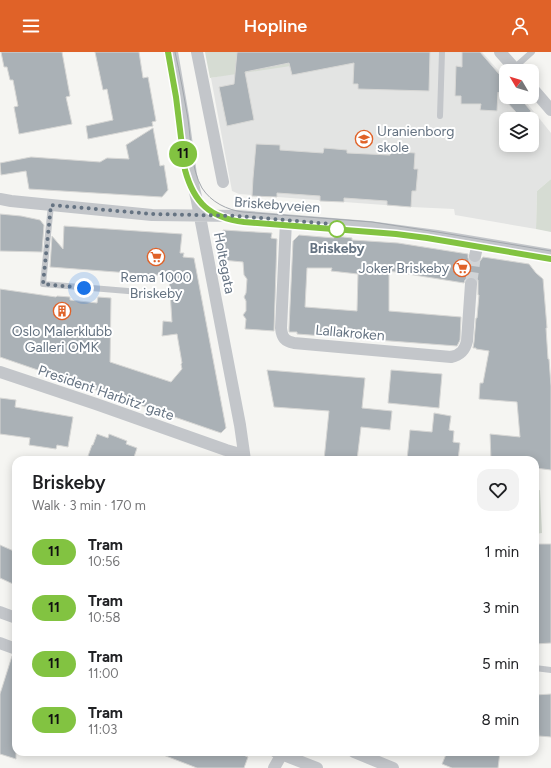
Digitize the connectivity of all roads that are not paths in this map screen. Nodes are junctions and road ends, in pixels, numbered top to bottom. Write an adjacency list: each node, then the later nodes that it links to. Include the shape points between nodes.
1 (172, 52): 14 (street, Holtegata)
2 (197, 52): 11 (street)
3 (442, 52): 10 (lane)
4 (500, 52): 6 (street)
5 (532, 52): 7 (lane)
6 (511, 64)
7 (520, 64)
8 (539, 96): 9 (street)
9 (551, 110)
10 (440, 116)
11 (223, 182)
12 (0, 199): 13 (street, Briskebyveien)
13 (51, 205): 14 (street, Briskebyveien); 20 (lane, via 43,284)
14 (200, 216): 15 (street, Briskebyveien, via 238,216); 23 (street, Holtegata)
15 (286, 221): 16 (street, Briskebyveien, via 384,229); 19 (street, Lallakroken, via 281,328 288,342 457,356 466,347)
16 (478, 243): 17 (street, Briskebyveien); 18 (street)
17 (551, 255)
18 (475, 256)
19 (471, 284)
20 (140, 292)
21 (0, 372): 22 (street, President Harbitz’ gate)
22 (242, 456)
23 (245, 456)
24 (0, 612): 25 (street)
25 (12, 616)
26 (0, 644): 27 (street)
27 (12, 648)
28 (539, 668): 29 (lane)
29 (551, 670)
30 (279, 756): 33 (street)
31 (287, 756): 34 (street)
32 (364, 756): 35 (street)
33 (274, 768)
34 (317, 768)
35 (394, 768)

